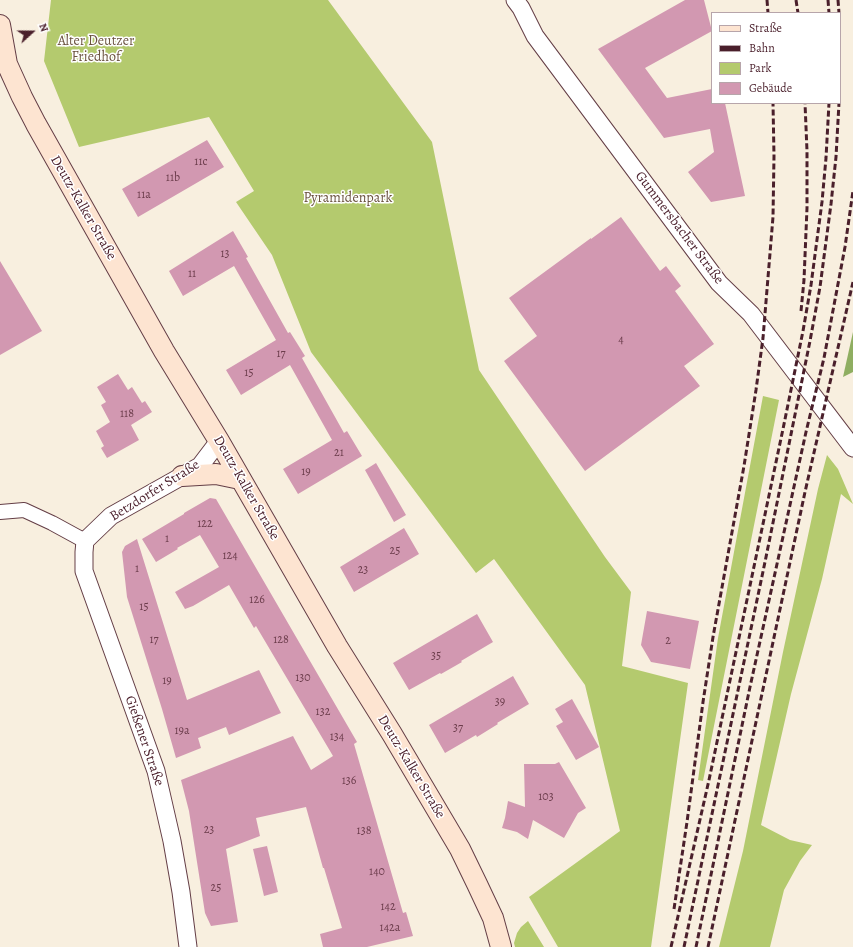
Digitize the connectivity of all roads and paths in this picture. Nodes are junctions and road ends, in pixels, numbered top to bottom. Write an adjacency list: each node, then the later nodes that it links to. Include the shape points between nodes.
1 (515, 0): 5 (street, Gummersbacher Straße, via 535,36 719,283 751,314)
2 (0, 25): 3 (main road, Deutz-Kalker Straße)
3 (3, 66): 4 (main road, Deutz-Kalker Straße, via 164,351)
4 (219, 441): 6 (street, Betzdorfer Straße, via 200,466); 7 (main road, Deutz-Kalker Straße)
5 (853, 448)
6 (182, 476): 7 (main road, via 216,474); 9 (street, Betzdorfer Straße, via 111,516)
7 (240, 479): 11 (main road, Deutz-Kalker Straße, via 460,849 492,918)
8 (0, 512): 9 (street, via 24,510)
9 (85, 541): 10 (street, Gießener Straße, via 84,571 156,771 172,841)
10 (188, 947)
11 (501, 947)

